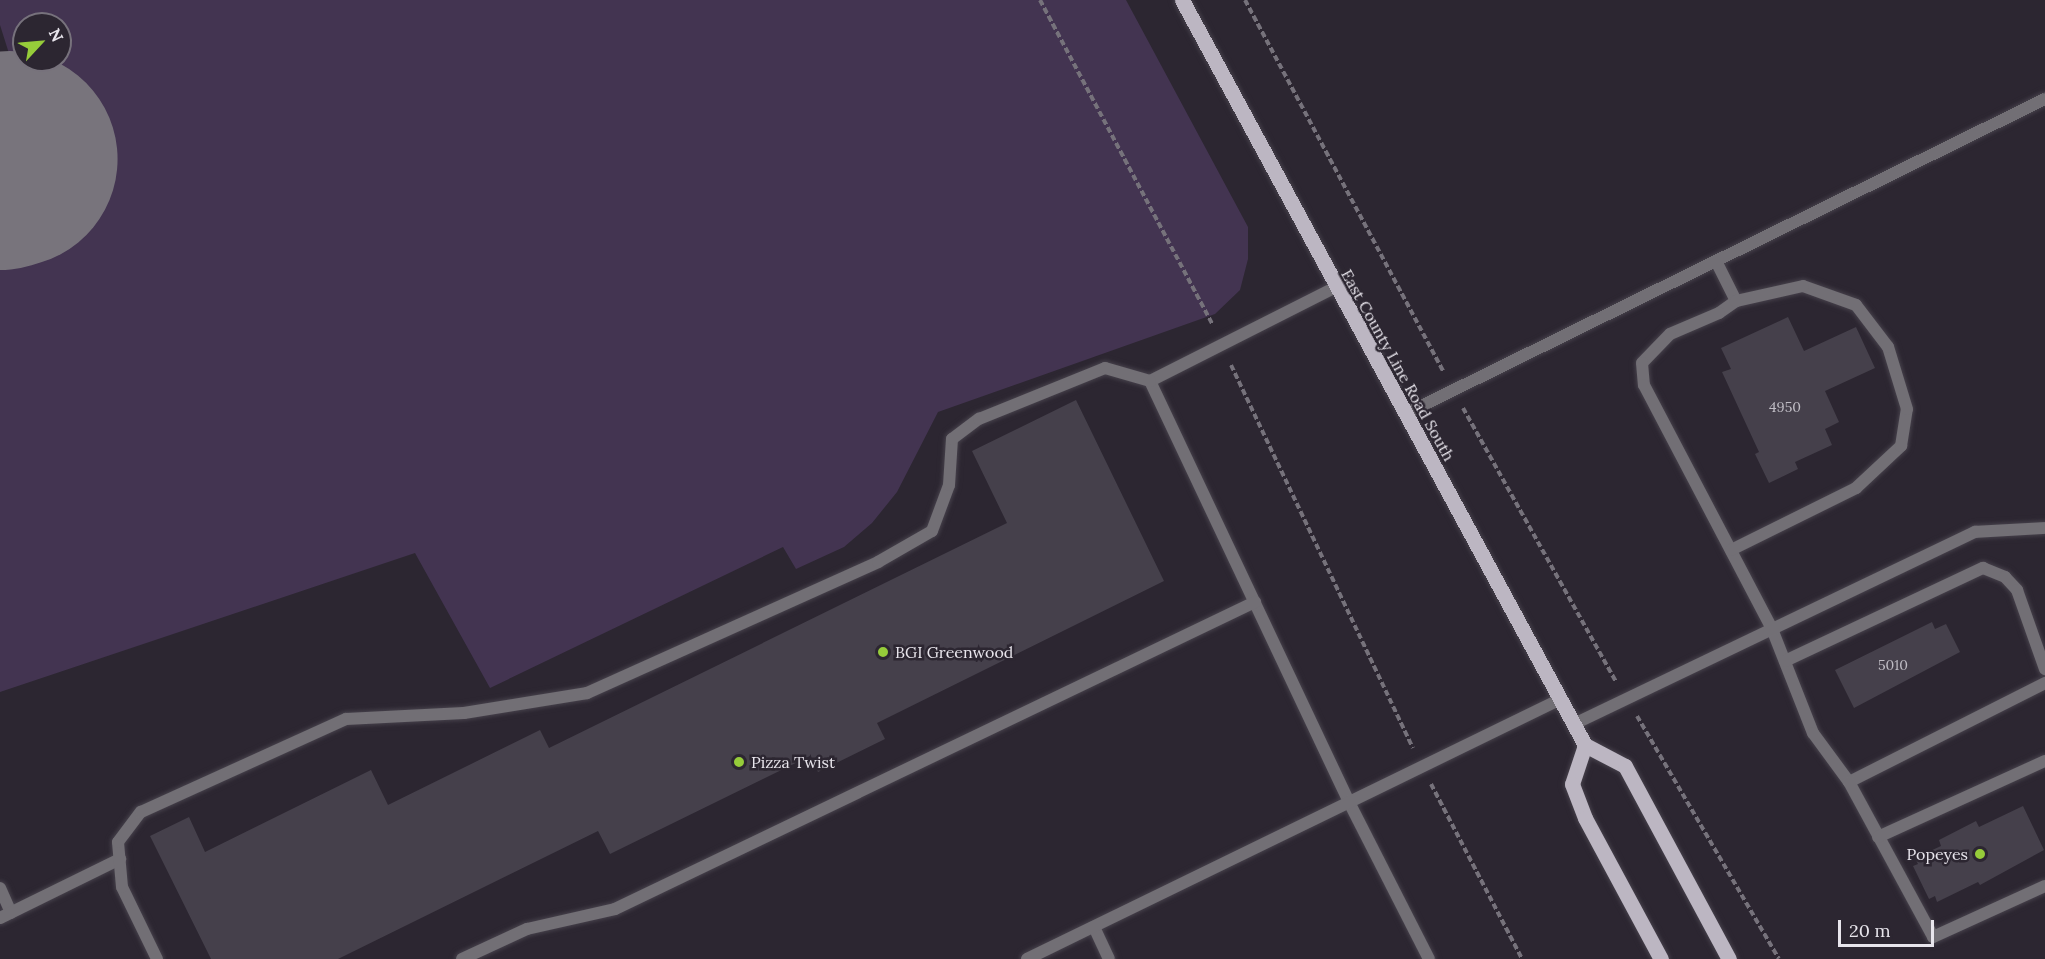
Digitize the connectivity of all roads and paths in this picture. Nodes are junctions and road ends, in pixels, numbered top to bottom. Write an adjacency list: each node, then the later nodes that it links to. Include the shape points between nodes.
1 (1040, 0): 8 (path)
2 (1182, 0): 6 (main road, East County Line Road South)
3 (1245, 0): 10 (path)
4 (2045, 99): 5 (lane)
5 (1716, 261): 7 (lane); 10 (lane)
6 (1336, 287): 8 (lane); 11 (main road, East County Line Road South)
7 (1736, 301): 13 (lane, via 1719,313 1670,334 1642,363 1644,385); 13 (lane, via 1803,286 1856,304 1888,347 1907,409 1901,446 1856,488)
8 (1222, 345): 9 (lane); 24 (path)
9 (1150, 381): 14 (lane); 28 (lane, via 1105,368 980,419 952,439 949,485 932,531 878,562 587,693 464,713 346,719 141,812 118,842)
10 (1454, 390): 11 (lane); 20 (path, via 1588,637)
11 (1405, 414): 19 (main road, East County Line Road South)
12 (2045, 528): 15 (lane, via 1976,531)
13 (1731, 550): 15 (lane)
14 (1255, 602): 26 (lane); 34 (lane, via 615,909 527,929)
15 (1772, 629): 16 (lane); 20 (lane)
16 (1785, 661): 17 (lane, via 1983,568 2005,577 2017,590); 25 (lane, via 1813,733)
17 (2045, 669)
18 (2045, 683): 25 (lane)
19 (1561, 699): 21 (main road, East County Line Road South); 24 (lane)
20 (1627, 699): 21 (lane); 41 (path)
21 (1574, 724): 22 (main road, East County Line Road South)
22 (1585, 745): 39 (main road, via 1572,784); 40 (main road, via 1625,766)
23 (2045, 761): 27 (lane)
24 (1423, 766): 26 (lane); 38 (path)
25 (1849, 783): 27 (lane)
26 (1349, 802): 32 (lane); 37 (lane)
27 (1878, 837): 29 (lane, via 1933,938)
28 (120, 859): 31 (lane); 33 (lane, via 122,887)
29 (2045, 886)
30 (0, 888): 31 (lane)
31 (6, 915)
32 (1094, 927): 35 (lane); 36 (lane)
33 (157, 959)
34 (462, 959)
35 (1028, 959)
36 (1109, 959)
37 (1429, 959)
38 (1522, 959)
39 (1661, 959)
40 (1729, 959)
41 (1779, 959)

